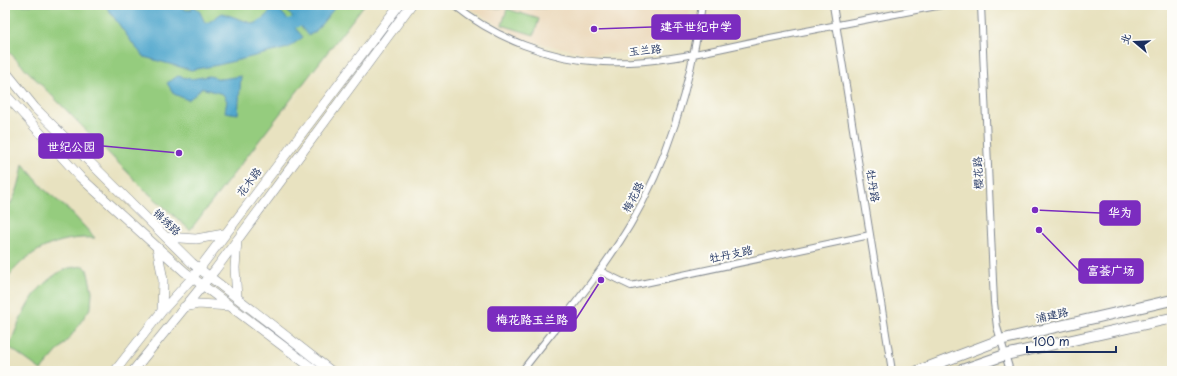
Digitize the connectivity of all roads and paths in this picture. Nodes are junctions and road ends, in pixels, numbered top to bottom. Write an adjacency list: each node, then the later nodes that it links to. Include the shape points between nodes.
1 (399, 5): 12 (main road, 花木路)
2 (411, 5): 15 (main road)
3 (454, 5): 9 (street, 玉兰路, via 508,39 540,51 570,58 618,62)
4 (702, 5): 9 (street, 梅花路)
5 (834, 5): 8 (street, 牡丹路)
6 (942, 5): 8 (street, 玉兰路)
7 (982, 5): 28 (street, 樱花路, via 993,293)
8 (837, 25): 9 (street, 玉兰路); 13 (street, 牡丹路)
9 (695, 53): 18 (street, 梅花路, via 681,108 664,158 635,215)
10 (5, 71): 14 (main road, 锦绣路, via 35,108)
11 (5, 94): 16 (main road, via 80,177)
12 (224, 234): 14 (main road, via 196,239); 17 (main road, 花木路)
13 (870, 235): 18 (street, 牡丹支路, via 631,286); 35 (street, 牡丹路)
14 (166, 236): 17 (main road, 锦绣路)
15 (237, 240): 19 (main road); 22 (main road)
16 (157, 247): 20 (main road); 26 (main road, via 163,280)
17 (199, 267): 19 (main road, 锦绣路); 20 (main road, 花木路)
18 (600, 271): 34 (street, 梅花路)
19 (210, 276): 21 (main road); 22 (main road, 锦绣路)
20 (192, 277): 21 (main road); 26 (main road, 花木路)
21 (203, 285): 24 (main road); 25 (main road)
22 (237, 298): 33 (main road, 锦绣路)
23 (1172, 300): 28 (main road, 浦建路)
24 (231, 306): 25 (main road, via 198,304); 32 (main road)
25 (184, 307): 31 (main road)
26 (162, 311): 30 (main road, 花木路)
27 (1172, 318): 29 (main road)
28 (1000, 340): 29 (street, 樱花路); 36 (main road, 浦建路)
29 (1005, 355): 37 (main road); 38 (street, 樱花路)
30 (115, 371)
31 (133, 371)
32 (316, 371)
33 (331, 371)
34 (522, 371)
35 (892, 371)
36 (918, 371)
37 (959, 371)
38 (1010, 371)

